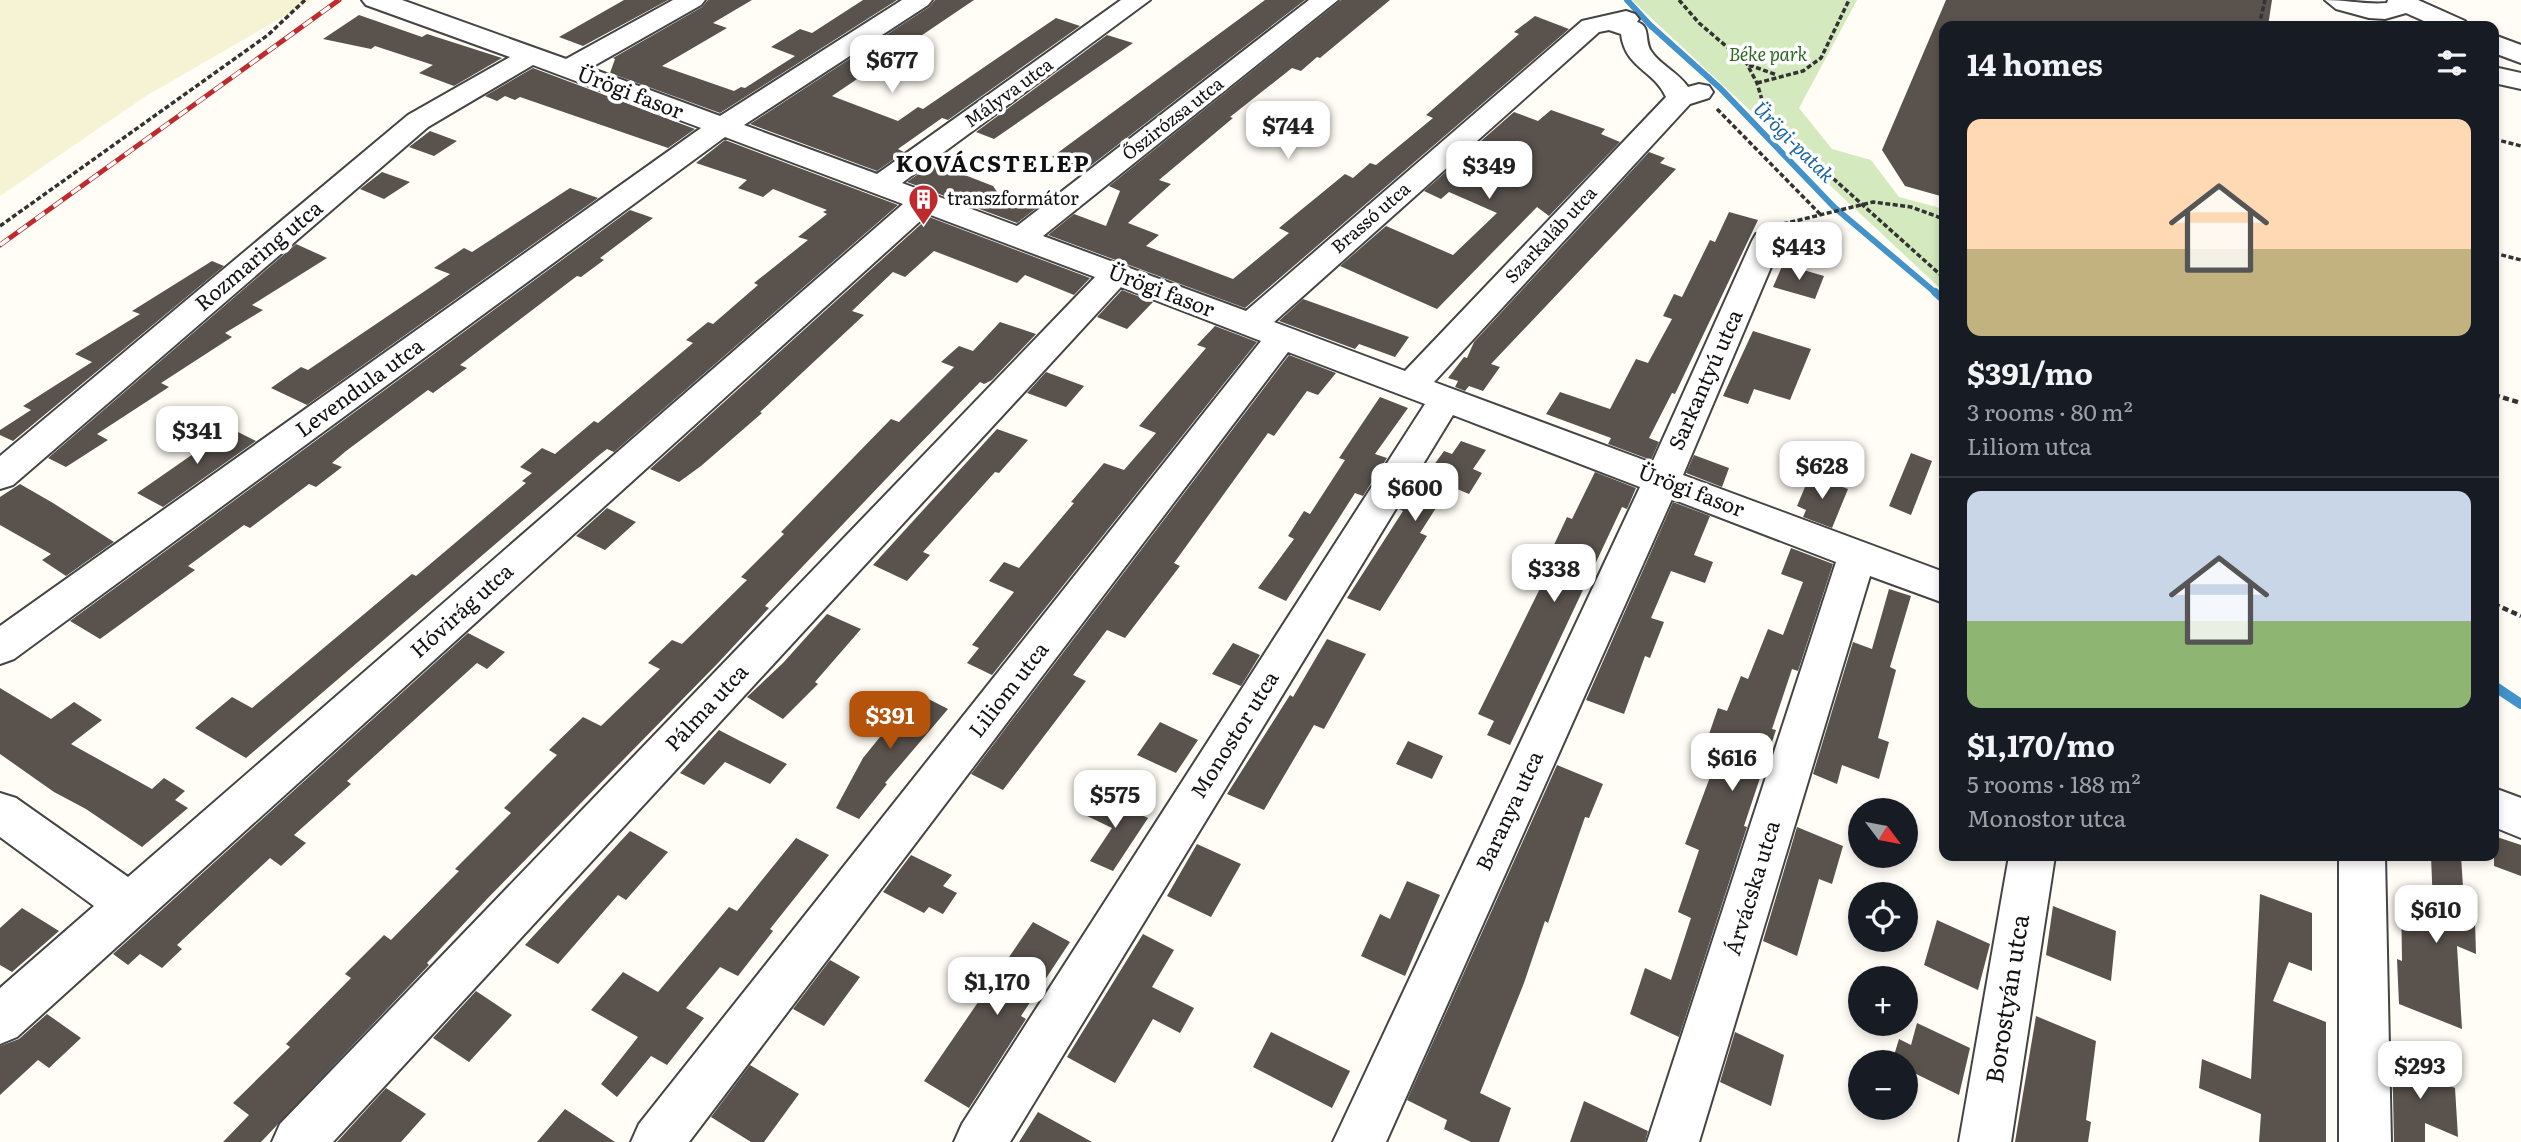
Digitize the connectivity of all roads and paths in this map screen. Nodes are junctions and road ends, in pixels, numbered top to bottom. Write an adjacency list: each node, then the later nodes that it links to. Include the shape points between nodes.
1 (304, 0): 31 (path, via 268,35)
2 (375, 0): 10 (street, Ürögi fasor)
3 (692, 0): 19 (street)
4 (919, 0): 24 (street, Levendula utca)
5 (1137, 0): 27 (street, Mályva utca)
6 (1325, 0): 32 (street, Őszirózsa utca)
7 (1679, 0): 18 (path)
8 (1849, 0): 20 (path, via 1821,58 1803,71)
9 (2265, 0): 14 (path)
10 (431, 6): 17 (street, Ürögi fasor)
11 (2390, 6): 12 (street); 15 (street); 16 (street)
12 (2333, 11)
13 (1618, 21): 38 (street, Brassó utca, via 1591,26); 39 (street, Szarkaláb utca, via 1633,29 1639,54 1689,95)
14 (2260, 21)
15 (2424, 21)
16 (2440, 21)
17 (532, 55): 19 (street, Ürögi fasor); 42 (street, Rozmaring utca, via 418,121)
18 (1747, 64): 20 (path); 23 (path)
19 (568, 69): 24 (street, Ürögi fasor)
20 (1777, 76): 23 (path)
21 (2499, 76): 22 (street)
22 (2521, 81)
23 (1757, 83): 29 (path, via 1765,110)
24 (720, 128): 27 (street, Ürögi fasor); 48 (street, Levendula utca)
25 (2499, 140): 26 (path)
26 (2521, 146)
27 (881, 185): 28 (street, Ürögi fasor)
28 (924, 202): 32 (street, Ürögi fasor); 54 (street, Hóvirág utca)
29 (1863, 204): 30 (path, via 1891,203); 33 (path, via 1795,219 1780,225); 36 (path)
30 (1939, 217)
31 (0, 226)
32 (1021, 237): 37 (street, Ürögi fasor)
33 (1767, 241): 43 (street, Sarkantyú utca)
34 (2499, 254): 35 (path)
35 (2521, 260)
36 (1939, 273)
37 (1116, 274): 38 (street, Ürögi fasor); 56 (street, Pálma utca)
38 (1266, 331): 39 (street, Ürögi fasor); 57 (street, Liliom utca)
39 (1427, 393): 43 (street, Ürögi fasor); 58 (street, Monostor utca)
40 (2499, 396): 41 (path)
41 (2521, 403)
42 (0, 476)
43 (1662, 480): 44 (street, Ürögi fasor); 59 (street, Baranya utca)
44 (1858, 554): 45 (street, Ürögi fasor); 60 (street, Árvácska utca)
45 (1939, 586)
46 (2499, 606): 47 (path)
47 (2521, 616)
48 (0, 648)
49 (2499, 809): 51 (street)
50 (0, 812): 54 (street)
51 (2521, 818)
52 (2031, 861): 61 (street, Borostyán utca)
53 (2362, 861): 62 (street)
54 (129, 905): 55 (street, Hóvirág utca)
55 (0, 1020)
56 (298, 1142)
57 (657, 1142)
58 (980, 1142)
59 (1359, 1142)
60 (1673, 1142)
61 (1985, 1142)
62 (2365, 1142)

